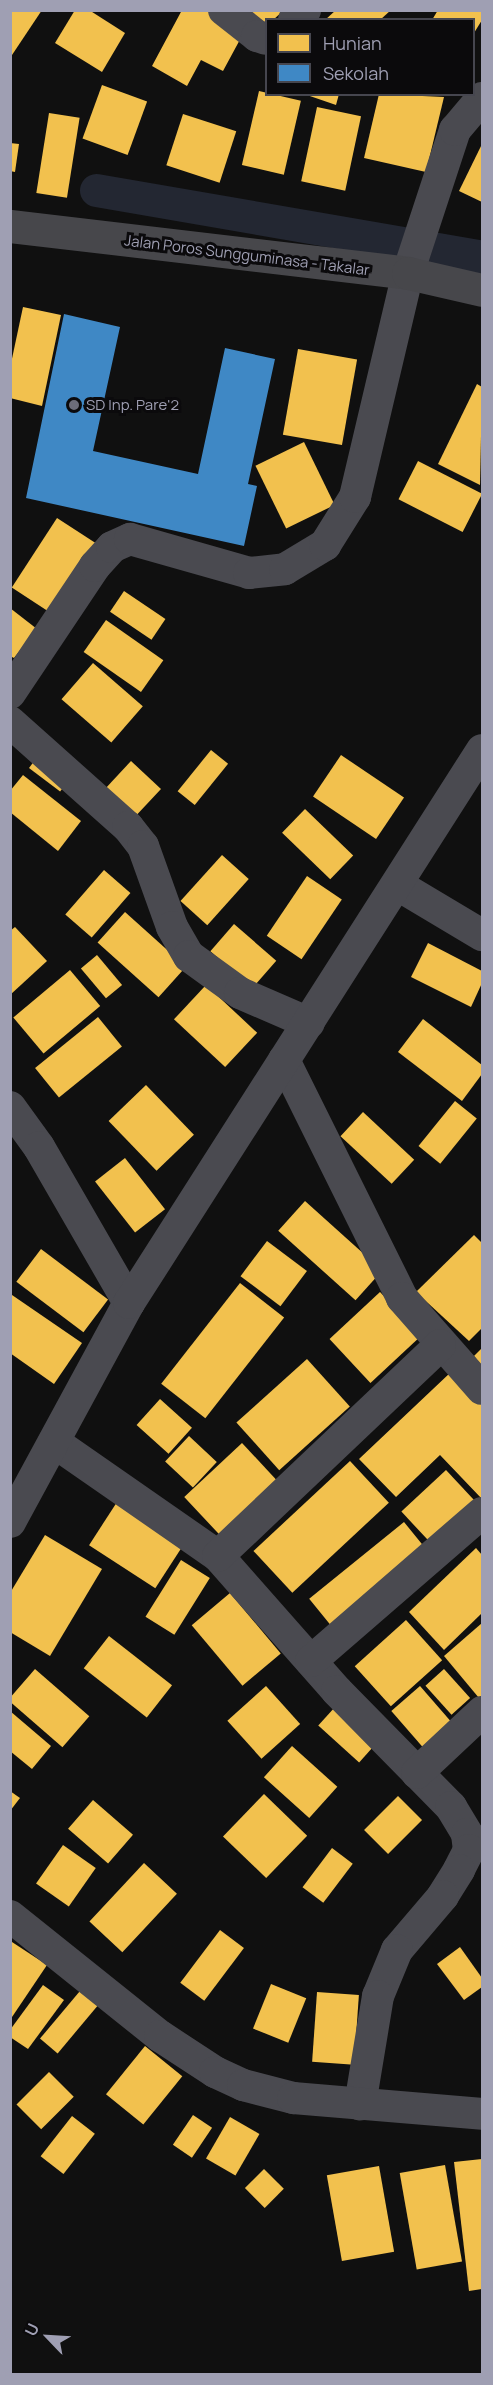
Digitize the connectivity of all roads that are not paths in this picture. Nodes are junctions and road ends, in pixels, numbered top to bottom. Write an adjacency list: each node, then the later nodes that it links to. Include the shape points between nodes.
1 (224, 10): 2 (street)
2 (265, 38)
3 (483, 98): 5 (street, via 455,130)
4 (10, 226): 5 (highway, Jalan Poros Sungguminasa - Takalar)
5 (415, 249): 6 (highway, Jalan Poros Sungguminasa - Takalar); 7 (street, via 355,497 325,545 285,569 249,573 129,539 112,547 95,566)
6 (483, 290)
7 (10, 693)
8 (10, 722): 12 (street, via 128,827 143,846 171,927 189,956 240,993)
9 (483, 750): 10 (street)
10 (398, 885): 11 (street); 12 (street)
11 (483, 935)
12 (309, 1023): 13 (street)
13 (284, 1060): 15 (street); 16 (street, via 393,1282)
14 (10, 1107): 15 (street, via 39,1147)
15 (129, 1303): 18 (street)
16 (440, 1345): 17 (street); 21 (street)
17 (483, 1389)
18 (54, 1442): 20 (street); 21 (street)
19 (483, 1513): 22 (street)
20 (10, 1522)
21 (219, 1556): 22 (street)
22 (311, 1661): 24 (street)
23 (483, 1712): 24 (street)
24 (417, 1773): 26 (street, via 451,1807 467,1834 469,1850 443,1896 397,1950 378,1996)
25 (10, 1917): 26 (street, via 160,2036 215,2072 243,2085 293,2098)
26 (360, 2105): 27 (street)
27 (483, 2114)

